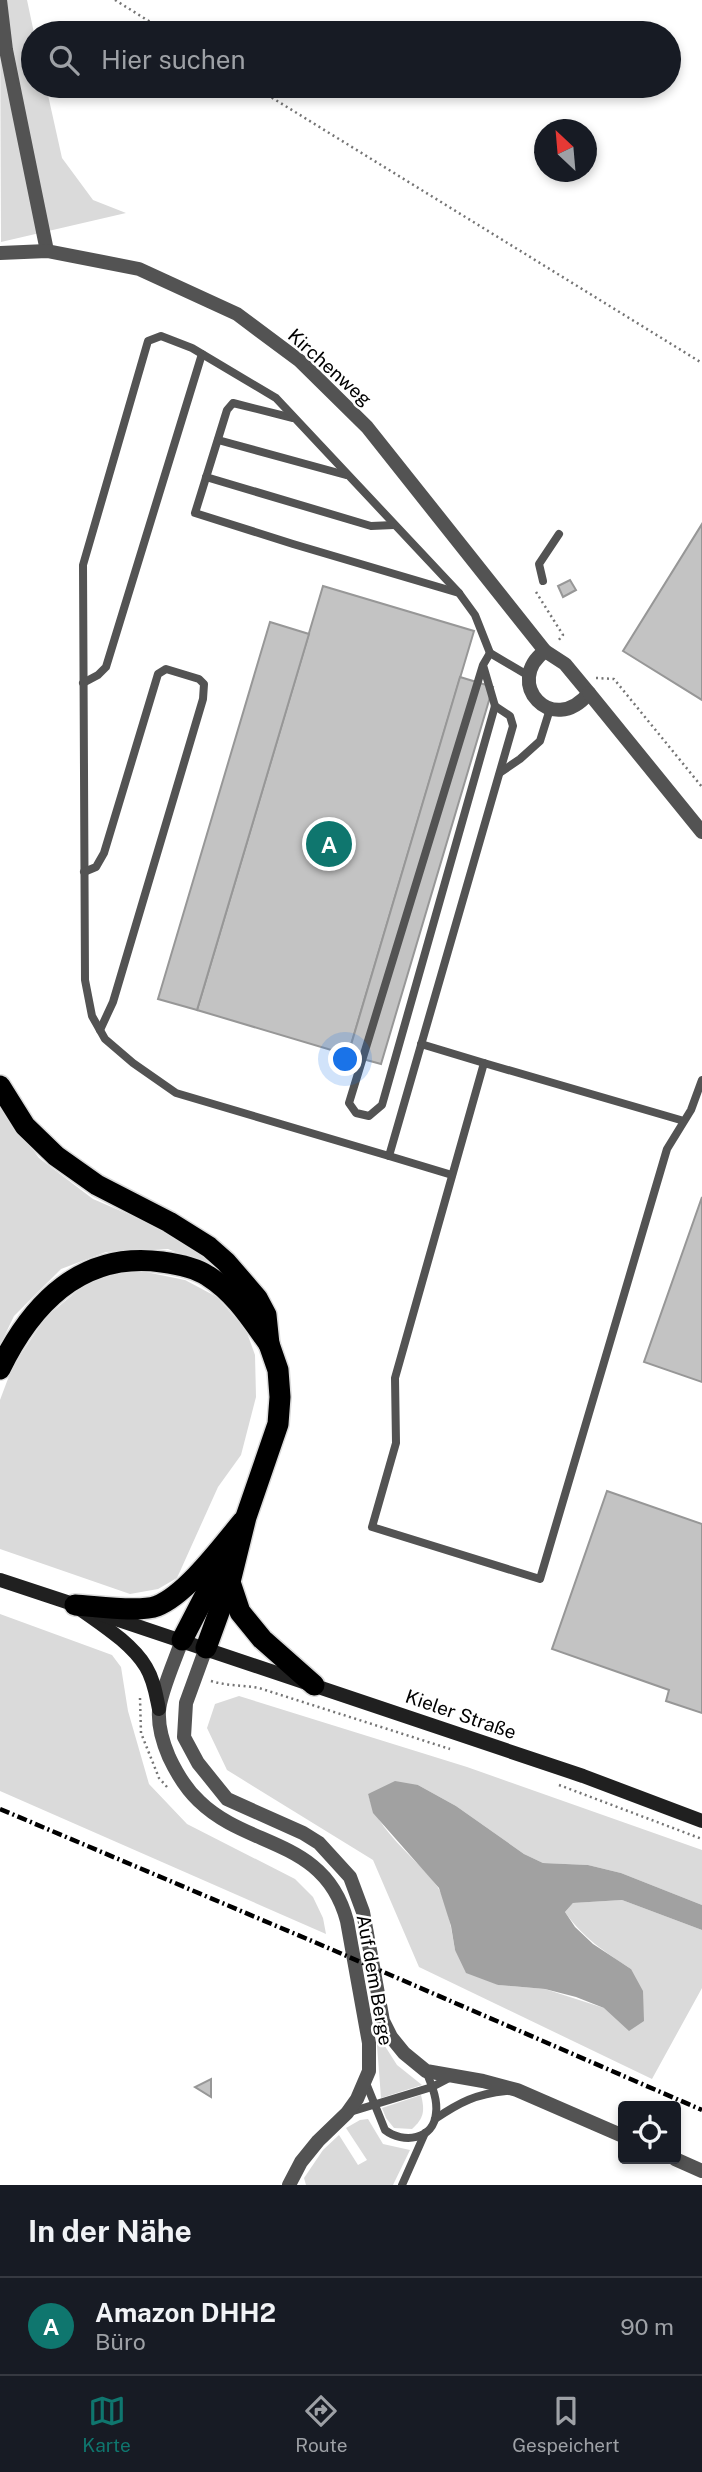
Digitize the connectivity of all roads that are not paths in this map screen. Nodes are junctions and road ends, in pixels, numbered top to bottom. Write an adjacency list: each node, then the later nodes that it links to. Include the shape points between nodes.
1 (0, 0): 2 (street)
2 (47, 251): 3 (street, Kirchenweg); 13 (street, Kirchenweg, via 139,270 237,314 300,360 367,427)
3 (0, 253)
4 (202, 354): 5 (lane, via 276,398); 17 (lane, via 106,667); 17 (lane, via 161,337 148,341 83,565)
5 (294, 418): 6 (lane, via 233,402); 7 (lane)
6 (218, 440): 7 (lane); 8 (lane)
7 (348, 476): 9 (lane)
8 (206, 477): 9 (lane, via 372,526); 12 (lane, via 195,513)
9 (394, 525): 12 (lane)
10 (559, 534): 11 (lane, via 539,564)
11 (543, 581)
12 (459, 593): 14 (lane, via 475,615)
13 (545, 651): 16 (street, via 537,657); 18 (street, Kirchenweg, via 565,664)
14 (490, 653): 15 (lane); 16 (lane)
15 (483, 665): 19 (lane); 19 (lane, via 349,1103 356,1114 369,1116 382,1105)
16 (529, 676): 20 (street, via 533,696)
17 (83, 683): 23 (lane)
18 (589, 693): 20 (street, via 570,709); 22 (street, Kirchenweg)
19 (495, 706): 21 (lane, via 510,716 513,726)
20 (550, 709): 21 (lane, via 540,741)
21 (500, 772): 25 (lane)
22 (702, 832)
23 (84, 872): 24 (lane, via 85,980 92,1016); 24 (lane, via 96,867 104,853 158,674 166,669 199,679 204,684 203,699 113,1002)
24 (100, 1030): 30 (lane, via 133,1063 176,1093)
25 (421, 1044): 26 (lane); 30 (lane)
26 (484, 1063): 29 (lane); 31 (lane)
27 (702, 1080): 29 (lane)
28 (0, 1086): 32 (highway, via 25,1126 55,1156 97,1185 179,1228 226,1262 266,1315)
29 (684, 1121): 31 (lane, via 667,1149 540,1579 372,1527 396,1443 395,1378)
30 (389, 1156): 31 (lane)
31 (452, 1175)
32 (269, 1344): 33 (highway, via 236,1298 207,1275 144,1259 107,1264 64,1285 28,1321); 34 (highway, via 278,1370 278,1424)
33 (0, 1370)
34 (246, 1517): 36 (highway); 37 (highway, via 198,1573 156,1607); 38 (highway)
35 (0, 1580): 37 (main road, Kieler Straße)
36 (230, 1582): 39 (highway); 40 (highway, via 240,1612 262,1639)
37 (75, 1605): 38 (main road, Kieler Straße); 41 (main road, via 145,1666)
38 (182, 1640): 39 (main road, Kieler Straße); 41 (street, Auf dem Berge)
39 (206, 1648): 40 (main road, Kieler Straße); 43 (street, Auf dem Berge, via 186,1703 184,1737 227,1799 319,1843 350,1877 363,1913 383,2021 404,2053)
40 (314, 1685): 42 (main road, Kieler Straße)
41 (159, 1709): 45 (street, Auf dem Berge, via 162,1741 178,1776 199,1802 224,1819 297,1853 338,1897 347,1921 369,2043)
42 (702, 1821)
43 (426, 2071): 44 (street); 46 (lane)
44 (453, 2077): 46 (lane); 47 (street)
45 (366, 2083): 48 (lane); 49 (street)
46 (432, 2087): 48 (lane); 50 (lane)
47 (517, 2090): 50 (lane, via 463,2100); 52 (street)
48 (374, 2106): 49 (lane); 51 (lane, via 390,2134 405,2139)
49 (347, 2113): 56 (street, via 317,2141)
50 (436, 2119): 51 (lane)
51 (425, 2133): 57 (lane)
52 (618, 2134)
53 (681, 2162): 54 (street)
54 (702, 2171)
55 (702, 2176): 58 (street)
56 (289, 2185)
57 (402, 2185)
58 (698, 2185)

